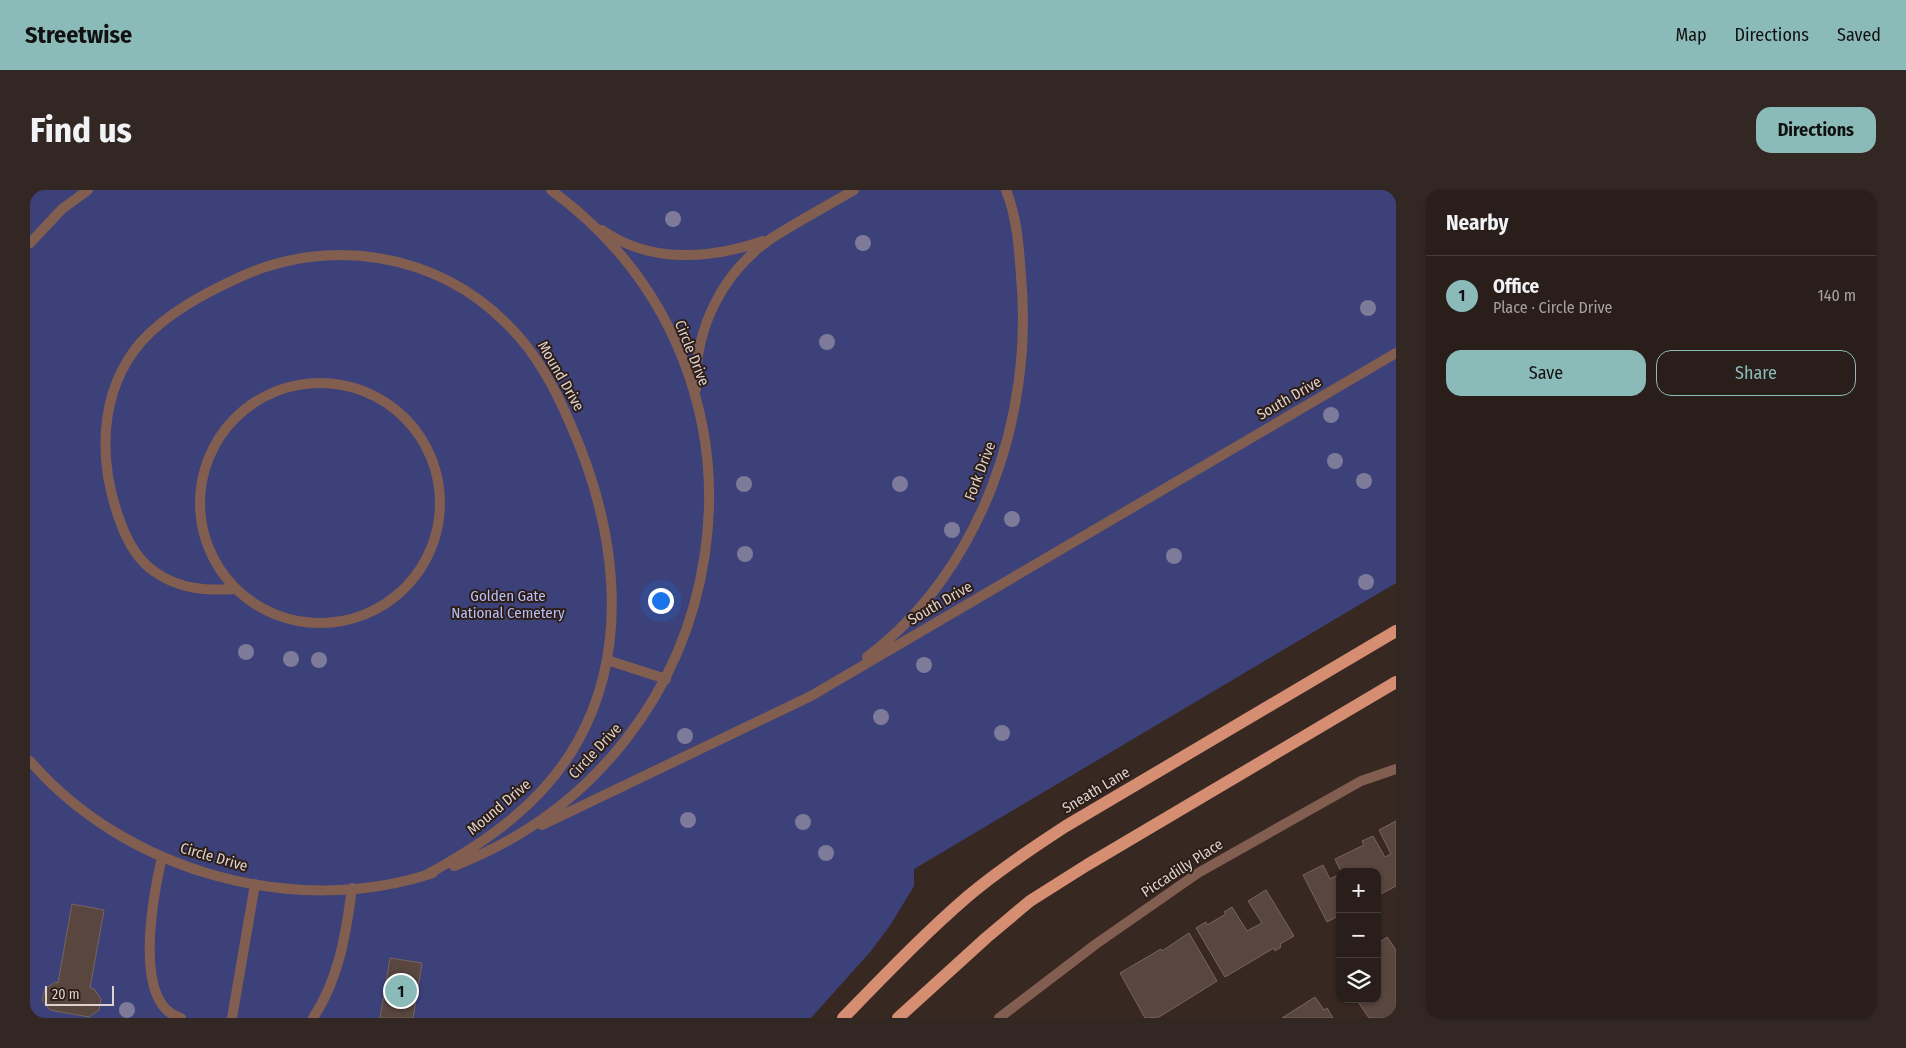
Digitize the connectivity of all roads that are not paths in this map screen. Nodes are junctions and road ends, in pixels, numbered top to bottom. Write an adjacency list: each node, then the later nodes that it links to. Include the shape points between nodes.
1 (88, 190): 7 (street, via 62,209)
2 (550, 190): 5 (street, Circle Drive)
3 (854, 190): 6 (street)
4 (1006, 190): 15 (street, Fork Drive, via 1019,249 1024,330 1016,404 995,478 958,553 918,607 870,655)
5 (583, 216): 6 (street, via 618,240 661,254 714,253); 9 (street, Circle Drive, via 618,254 652,300 680,356)
6 (771, 239): 9 (street, via 730,280 704,324 695,373)
7 (30, 243)
8 (1396, 353): 15 (street, South Drive)
9 (698, 412): 13 (street, Circle Drive, via 709,491 703,571 689,625)
10 (235, 588): 10 (street, via 209,550 200,504 200,489 208,459 214,444 233,420 251,404 271,393 286,387 317,383 349,386 363,391 378,398 414,427 436,469 440,517 432,547 417,575 395,597 368,613 322,623 274,614); 12 (street, Mound Drive, via 206,590 179,585 152,571 132,548 106,474 106,421 115,387 132,354 155,328 232,280 300,257 338,254 380,258 436,275 472,295 506,322 546,375 584,456 604,529 612,601)
11 (1396, 631): 26 (main road, Sneath Lane, via 1066,826 1018,858 968,896 925,935)
12 (607, 660): 13 (street); 20 (street, Mound Drive, via 596,702 584,729 548,784 502,828)
13 (666, 679): 18 (street, Circle Drive, via 635,730 596,775 539,823)
14 (1396, 682): 27 (main road, via 1030,901)
15 (810, 696): 18 (street, South Drive)
16 (30, 761): 19 (street, Circle Drive, via 85,812)
17 (1396, 769): 28 (street, Piccadilly Place, via 1360,781 1198,873 1096,944)
18 (485, 853): 20 (street, Circle Drive)
19 (162, 857): 21 (street, Circle Drive, via 207,873); 23 (street, via 151,909 150,955 155,985 163,1006)
20 (428, 874): 22 (street, Circle Drive)
21 (255, 884): 22 (street, Circle Drive, via 305,890); 24 (street)
22 (352, 888): 25 (street, via 339,962)
23 (181, 1018)
24 (232, 1018)
25 (313, 1018)
26 (843, 1018)
27 (898, 1018)
28 (999, 1018)

